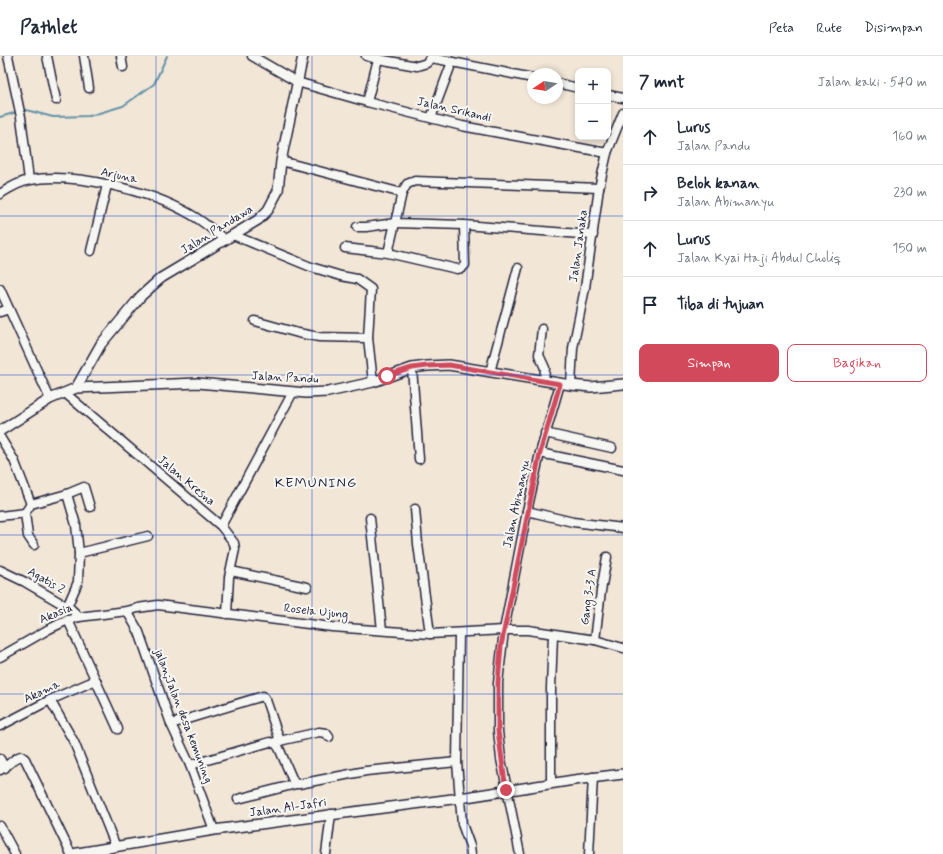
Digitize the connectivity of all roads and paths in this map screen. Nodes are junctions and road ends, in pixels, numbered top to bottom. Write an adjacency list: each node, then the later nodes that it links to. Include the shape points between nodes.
1 (8, 56): 25 (street, via 21,117)
2 (47, 56): 19 (street)
3 (84, 56): 16 (street)
4 (121, 56): 11 (street)
5 (252, 56): 13 (street, Jalan Srikandi)
6 (303, 56): 13 (street, Jalan Pandawa)
7 (366, 56): 9 (street)
8 (431, 57): 9 (street, via 426,63 417,66); 10 (street)
9 (378, 59): 20 (street)
10 (452, 62): 12 (street); 22 (street)
11 (123, 67)
12 (527, 77)
13 (297, 82): 20 (street, Jalan Srikandi); 24 (street, Jalan Pandawa)
14 (563, 84): 15 (street)
15 (575, 87)
16 (89, 88)
17 (611, 96): 18 (street)
18 (623, 98)
19 (56, 100)
20 (367, 102): 22 (street, Jalan Srikandi)
21 (622, 116): 23 (street, Jalan Janaka)
22 (431, 118): 23 (street, Jalan Srikandi)
23 (607, 154): 27 (street, Jalan Janaka)
24 (281, 162): 28 (street); 33 (street, Jalan Pandawa, via 278,191 268,210 258,220)
25 (29, 180): 26 (street, Arjuna, via 64,178); 29 (street, Arjuna)
26 (107, 185): 35 (street, Arjuna, via 168,203 191,214); 37 (street)
27 (599, 188): 28 (street, via 415,181 406,184); 34 (street, Jalan Janaka)
28 (402, 193): 30 (street)
29 (0, 194)
30 (395, 223): 31 (street); 32 (street); 38 (street)
31 (464, 225): 34 (street); 38 (street, via 465,265 462,268)
32 (357, 227)
33 (234, 234): 35 (street, Jalan Pandawa); 45 (street, via 311,267 357,279 371,289)
34 (593, 235): 52 (street, Jalan Janaka, via 573,348)
35 (225, 240): 53 (street, Jalan Pandawa, via 161,278 141,296 101,344)
36 (345, 248): 38 (street)
37 (91, 251)
38 (388, 253)
39 (518, 268): 47 (street)
40 (0, 289): 41 (street)
41 (8, 309): 42 (street); 56 (street)
42 (0, 312)
43 (256, 321): 45 (street, via 318,337)
44 (542, 329): 48 (street, via 540,355 545,368)
45 (368, 338): 49 (street)
46 (412, 368): 47 (street, Jalan Pandu, via 449,365); 49 (street, Jalan Pandu); 62 (street)
47 (490, 372): 48 (street, Jalan Pandu)
48 (544, 381): 50 (street, Jalan Pandu)
49 (374, 382): 55 (street, Jalan Pandu, via 328,392)
50 (560, 384): 52 (street, Jalan Pandu); 58 (street, Jalan Abimanyu)
51 (623, 384): 52 (street, Jalan Pandu, via 591,387)
52 (571, 385)
53 (76, 388): 54 (street, Jalan Pandu); 55 (street, Jalan Pandu, via 198,383)
54 (65, 392): 56 (street, Jalan Pandu); 72 (street, Jalan Kresna)
55 (293, 392): 72 (street)
56 (50, 400): 57 (street, Jalan Pandu)
57 (0, 430)
58 (545, 434): 60 (street); 61 (street, Jalan Abimanyu)
59 (0, 437): 65 (street, via 14,460)
60 (612, 448)
61 (540, 453): 63 (street); 68 (street, Jalan Abimanyu)
62 (419, 460)
63 (623, 470)
64 (67, 494): 65 (street); 66 (street, via 84,487); 76 (street, via 76,525)
65 (31, 504): 69 (street)
66 (90, 507)
67 (415, 509): 89 (street)
68 (527, 511): 73 (street, via 573,522); 87 (street, Jalan Abimanyu)
69 (25, 513): 70 (street); 75 (street, via 28,536)
70 (0, 516)
71 (370, 518): 86 (street)
72 (221, 526): 79 (street, Jalan Kresna, via 234,543)
73 (623, 528)
74 (148, 536): 76 (street)
75 (34, 544)
76 (79, 553): 81 (street, via 78,582)
77 (607, 557): 91 (street, Gang 3-3 A)
78 (0, 570): 81 (street, Agatis 2)
79 (231, 572): 80 (street); 83 (street, Jalan Kresna)
80 (307, 587)
81 (67, 607): 84 (street, Agatis 2)
82 (127, 611): 83 (street, Rosela Ujung, via 158,605); 84 (street, Akasia); 96 (street, jalan;Jalan desa kemuning, via 139,632)
83 (227, 614): 86 (street, Rosela Ujung, via 332,627)
84 (79, 617): 85 (street, Akasia)
85 (68, 620): 93 (street, Akasia); 94 (street)
86 (382, 630): 89 (street, Rosela Ujung)
87 (504, 630): 88 (street, Rosela Ujung); 90 (street, Rosela Ujung, via 528,630); 109 (street, Jalan Abimanyu, via 498,683 498,731)
88 (459, 633): 89 (street, Rosela Ujung); 102 (street)
89 (430, 634)
90 (554, 635): 91 (street, Rosela Ujung); 107 (street)
91 (596, 640): 92 (street, Rosela Ujung)
92 (623, 648)
93 (0, 657)
94 (96, 680): 95 (street, Akama); 98 (street)
95 (50, 700): 97 (street, Akama); 115 (street, via 74,742)
96 (171, 724): 100 (street, via 263,696); 103 (street, jalan;Jalan desa kemuning)
97 (0, 726)
98 (118, 728)
99 (329, 737): 100 (street, via 326,733 319,732)
100 (277, 742): 103 (street); 108 (street)
101 (0, 759): 104 (street)
102 (457, 762): 108 (street, via 366,771); 110 (street)
103 (190, 765): 114 (street, jalan;Jalan desa kemuning)
104 (2, 769): 117 (street, via 18,757 25,759)
105 (623, 774): 106 (street, Jalan Al-Jafri)
106 (593, 777): 107 (street, Jalan Al-Jafri); 121 (street)
107 (551, 783): 109 (street, Jalan Al-Jafri)
108 (296, 784): 111 (street)
109 (506, 790): 110 (street, Jalan Al-Jafri); 120 (street, Jalan Abimanyu)
110 (460, 798): 112 (street, Jalan Al-Jafri); 119 (street, via 462,824)
111 (238, 799)
112 (331, 814): 114 (street, Jalan Al-Jafri); 118 (street)
113 (0, 826): 116 (street)
114 (214, 830): 115 (street, Jalan Al-Jafri)
115 (116, 847): 117 (street, Jalan Al-Jafri)
116 (15, 854)
117 (72, 854)
118 (326, 854)
119 (471, 854)
120 (520, 854)
121 (589, 854)

